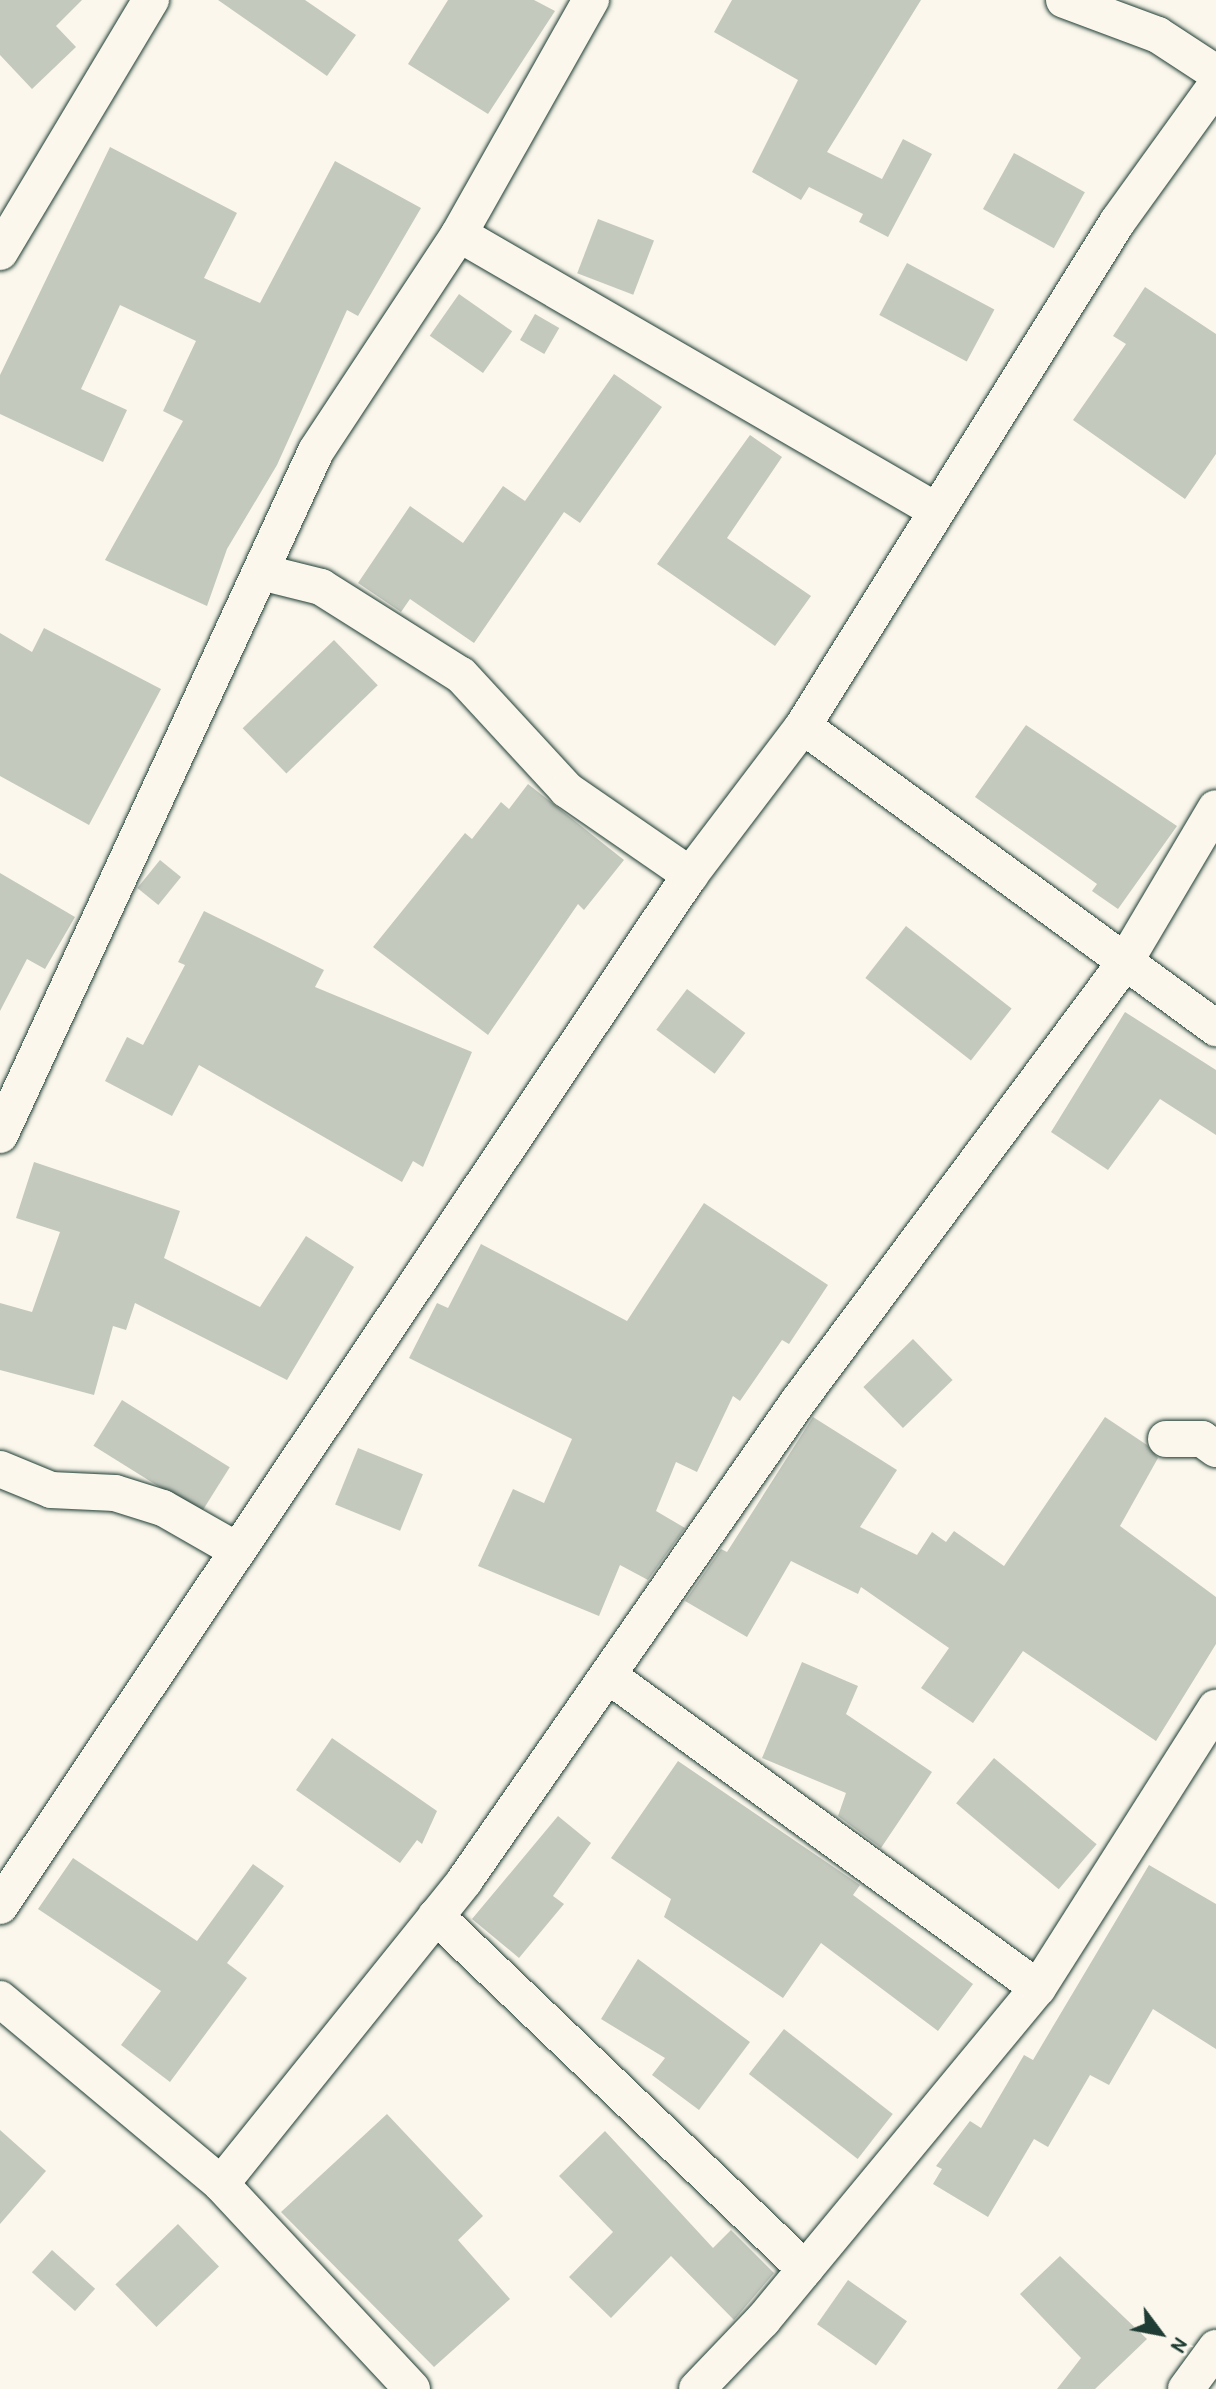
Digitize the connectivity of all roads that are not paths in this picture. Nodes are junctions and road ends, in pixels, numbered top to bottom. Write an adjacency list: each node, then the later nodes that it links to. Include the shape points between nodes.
1 (151, 0): 7 (street)
2 (591, 0): 6 (street)
3 (1064, 0): 4 (street, via 1158,35)
4 (1216, 73)
5 (1216, 85): 8 (street, via 1118,221)
6 (459, 234): 8 (street); 9 (street, via 316,451)
7 (0, 252)
8 (937, 511): 10 (street)
9 (265, 573): 12 (street, via 321,587 461,675 567,790); 15 (street)
10 (803, 726): 12 (street); 13 (street)
11 (1216, 808): 13 (street)
12 (690, 875): 19 (street)
13 (1123, 965): 14 (street); 20 (street, via 797,1403)
14 (1216, 1028)
15 (0, 1135)
16 (1166, 1439): 17 (street, via 1202,1439)
17 (1216, 1449)
18 (0, 1469): 19 (street, via 51,1490 115,1493 163,1508)
19 (238, 1551): 22 (street)
20 (609, 1676): 23 (street); 24 (street)
21 (1216, 1708): 24 (street)
22 (0, 1906)
23 (436, 1916): 26 (street); 27 (street)
24 (1038, 1988): 27 (street)
25 (0, 1999): 26 (street)
26 (221, 2184): 29 (street)
27 (805, 2269): 30 (street)
28 (1216, 2348): 31 (street)
29 (412, 2389)
30 (697, 2389)
31 (1186, 2389)

